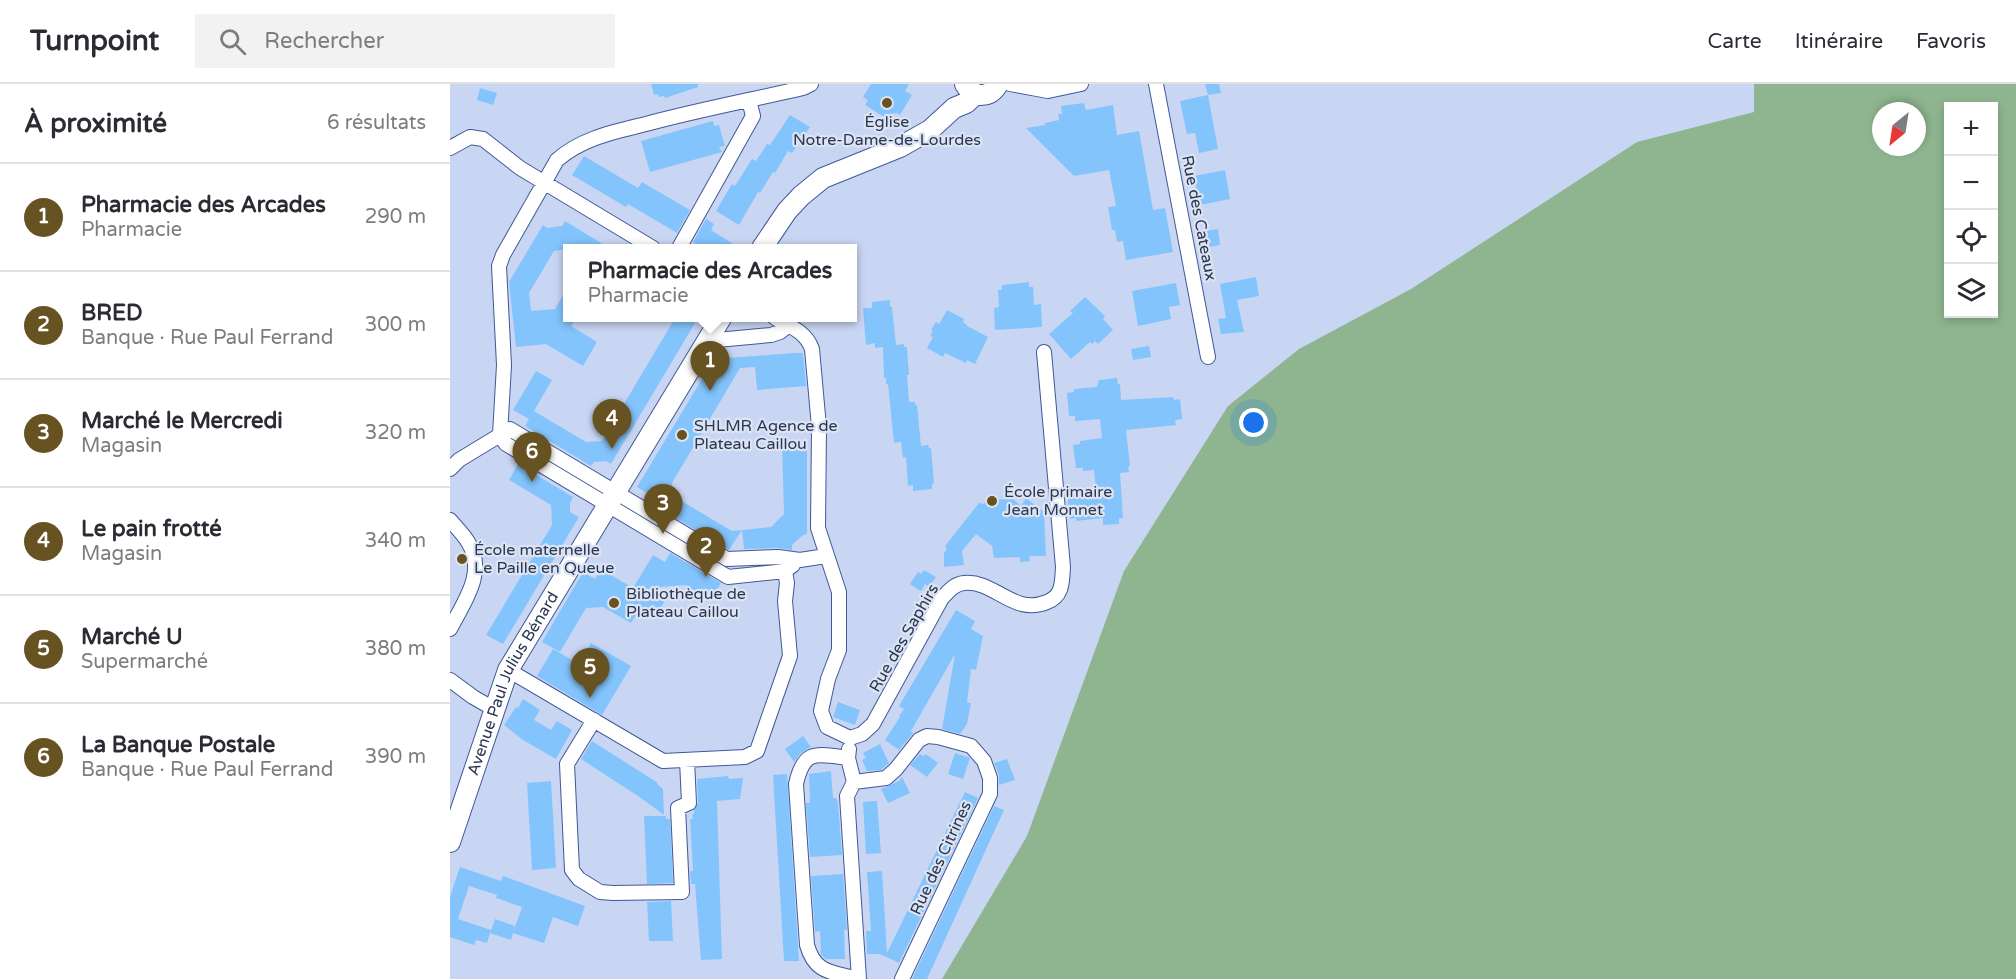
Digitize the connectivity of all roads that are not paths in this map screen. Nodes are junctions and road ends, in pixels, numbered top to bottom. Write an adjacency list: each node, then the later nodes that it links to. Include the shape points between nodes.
1 (811, 84): 7 (street)
2 (1010, 84): 5 (street)
3 (1081, 84): 5 (street, via 1048,90)
4 (1156, 84): 18 (street, Rue des Cateaux)
5 (1030, 87): 6 (street)
6 (979, 88): 12 (main road, via 930,130 900,147 823,178 787,211)
7 (749, 100): 9 (street, via 580,143 557,160); 11 (street, via 753,116)
8 (450, 148): 9 (street, via 470,137 483,139)
9 (543, 182): 10 (street); 19 (street, via 499,267 504,365)
10 (645, 244)
11 (682, 244)
12 (765, 244)
13 (718, 322): 16 (main road, Avenue Paul Julius Bénard)
14 (782, 322): 15 (street)
15 (789, 326): 16 (street, via 771,335); 23 (street, via 803,334 812,349 819,427 818,528)
16 (706, 341): 21 (main road, Avenue Paul Julius Bénard)
17 (1044, 352): 33 (street, Rue des Saphirs, via 1063,567 1061,590 1052,600 1035,607 1019,604 979,585 953,586 942,598 873,724)
18 (1208, 357)
19 (500, 435): 20 (street); 21 (street, via 506,444)
20 (450, 469)
21 (612, 499): 24 (street); 27 (street); 29 (main road, Avenue Paul Julius Bénard)
22 (450, 520): 28 (street, via 468,541 475,576)
23 (826, 556): 25 (street); 33 (street, via 839,592 839,650 821,711 827,727)
24 (734, 560): 25 (street, via 778,556); 27 (street)
25 (800, 560): 26 (street)
26 (785, 571): 27 (street); 35 (street, via 790,656 757,751 745,757)
27 (728, 577)
28 (450, 629)
29 (508, 670): 31 (main road, Avenue Paul Julius Bénard); 32 (street)
30 (450, 680): 31 (street)
31 (494, 709): 37 (main road, Avenue Paul Julius Bénard)
32 (594, 720): 35 (street, via 663,761); 35 (street, via 567,764 572,870 600,892 682,892 678,808 689,803)
33 (850, 738): 34 (street)
34 (849, 758): 36 (street); 38 (street, via 815,755 799,769 796,784 811,959 820,969)
35 (687, 760)
36 (854, 782): 38 (street, via 847,796); 39 (street, Rue des Citrines, via 886,778 927,736 971,746 984,761 990,778 990,794)
37 (450, 842)
38 (859, 979)
39 (902, 979)

